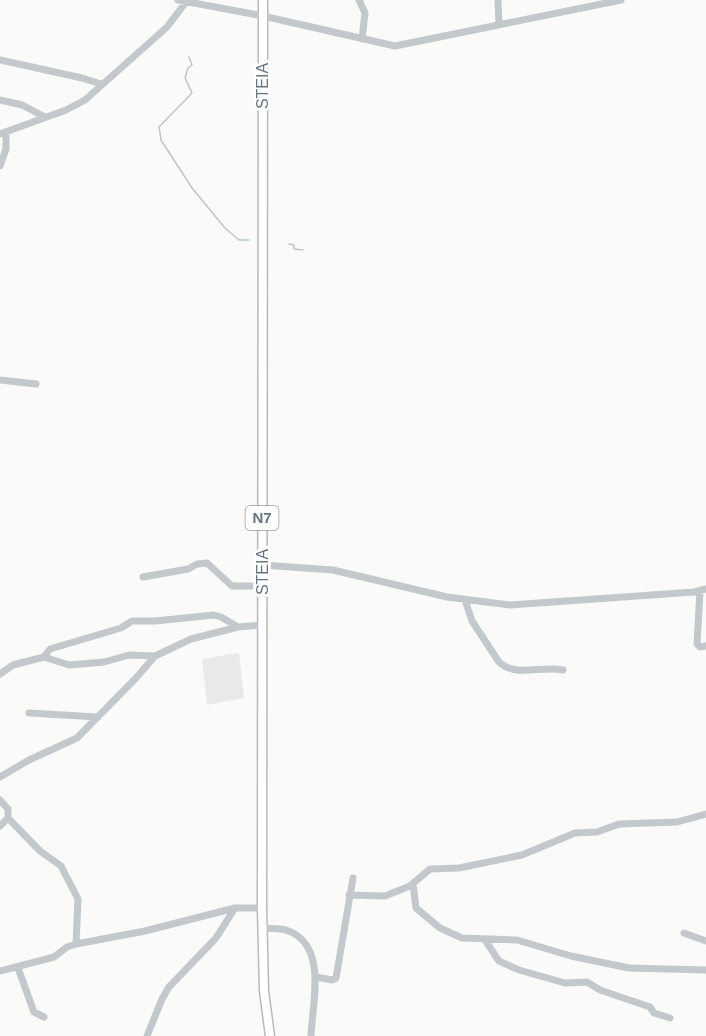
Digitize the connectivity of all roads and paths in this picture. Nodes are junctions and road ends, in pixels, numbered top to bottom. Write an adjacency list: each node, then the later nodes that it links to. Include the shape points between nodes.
1 (178, 0): 6 (street)
2 (263, 0): 7 (main road, STEIA / N7)
3 (359, 0): 9 (street, via 365,14)
4 (498, 0): 8 (street)
5 (621, 0): 8 (street)
6 (186, 2): 7 (street); 11 (street, via 167,27)
7 (263, 16): 9 (street); 18 (main road, STEIA / N7)
8 (499, 25): 9 (street, via 394,46)
9 (362, 39)
10 (0, 60): 11 (street)
11 (101, 84): 13 (street, via 76,106)
12 (0, 100): 13 (street, via 22,105)
13 (45, 117): 14 (street)
14 (3, 133): 15 (street, via 6,149)
15 (0, 166)
16 (0, 380): 17 (street)
17 (36, 384)
18 (262, 565): 20 (main road, STEIA / N7); 22 (street, via 333,570)
19 (143, 577): 20 (street, via 207,563 232,586)
20 (262, 586): 23 (main road, STEIA / N7)
21 (703, 590): 22 (street, via 518,605); 25 (street, via 698,644 700,648)
22 (465, 600): 28 (street, via 472,621 504,667)
23 (262, 625): 24 (street); 43 (main road, STEIA / N7)
24 (238, 627): 26 (street, via 191,639); 27 (street, via 214,615 136,620 110,632 50,649)
25 (706, 646)
26 (155, 656): 27 (street, via 129,655 69,665); 31 (street)
27 (44, 657): 29 (street, via 14,665)
28 (563, 670)
29 (0, 674)
30 (29, 713): 31 (street)
31 (98, 717): 32 (street, via 72,741)
32 (0, 777)
33 (0, 800): 36 (street, via 8,810)
34 (706, 814): 35 (street)
35 (696, 817): 37 (street); 40 (street, via 619,824 597,832 575,833 522,855 459,868 430,869)
36 (8, 818): 38 (street); 48 (street, via 61,866 78,899)
37 (706, 823)
38 (0, 826)
39 (353, 878): 41 (street)
40 (413, 884): 41 (street, via 385,896); 46 (street, via 416,908 436,926 455,936)
41 (349, 895): 52 (street, via 336,978)
42 (235, 908): 43 (street); 48 (street, via 145,932); 55 (street, via 216,938 169,987)
43 (262, 908): 44 (main road, STEIA / N7)
44 (262, 928): 52 (street, via 282,929 301,939); 56 (main road, STEIA / N7)
45 (684, 933): 47 (street)
46 (485, 940): 50 (street, via 517,940 624,968); 54 (street, via 499,961 519,970 565,984 587,982 650,1006 654,1013)
47 (706, 941)
48 (76, 944): 49 (street, via 54,957)
49 (18, 968): 51 (street); 53 (street, via 34,1012)
50 (706, 970)
51 (0, 971)
52 (316, 977): 57 (street)
53 (44, 1017)
54 (670, 1018)
55 (147, 1036)
56 (270, 1036)
57 (311, 1036)

